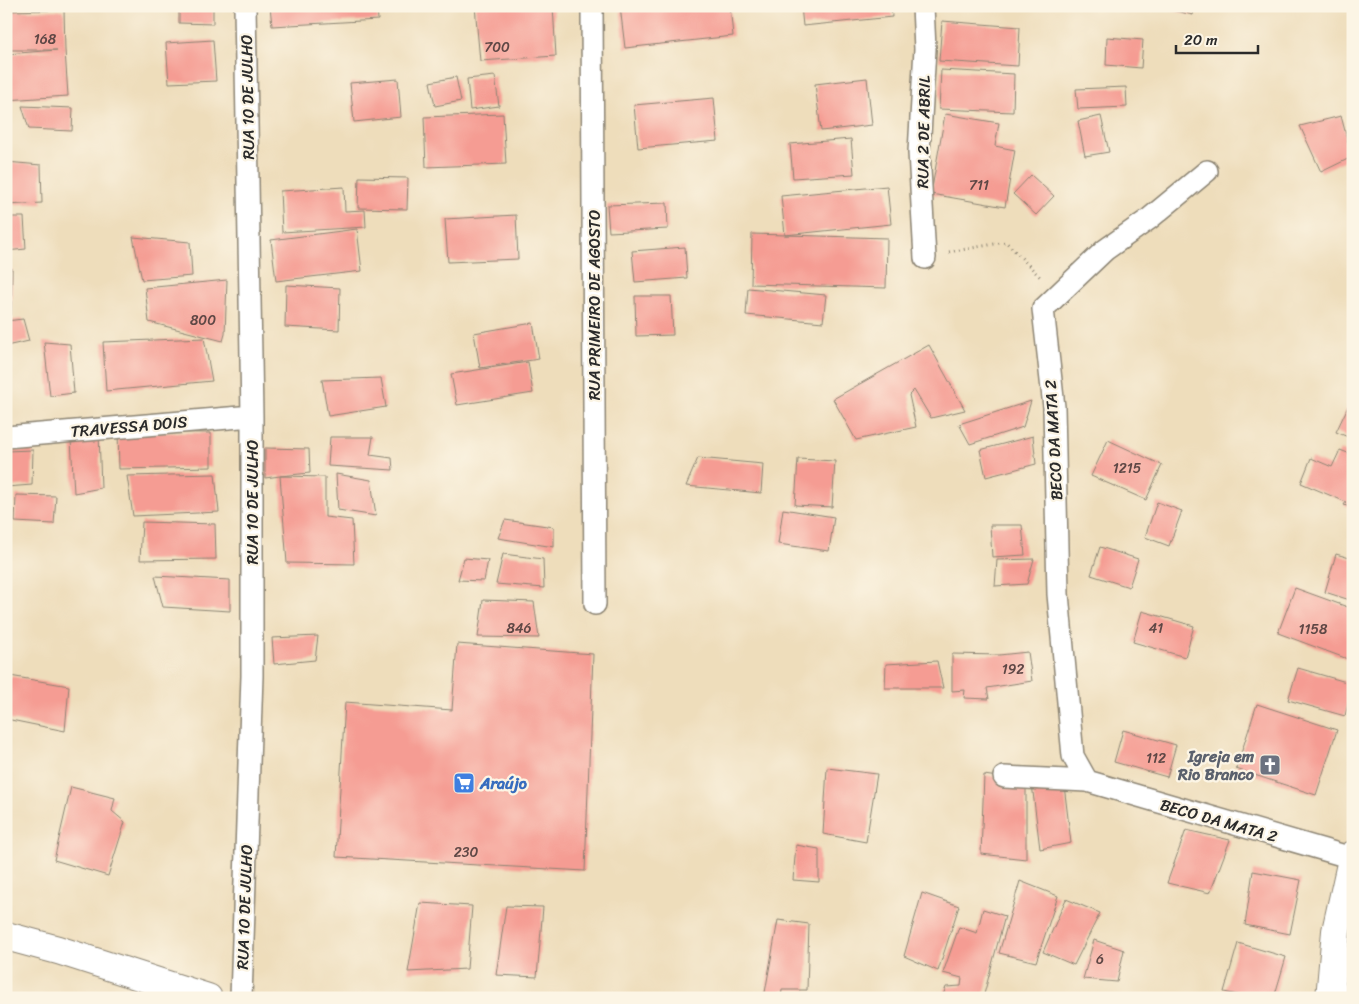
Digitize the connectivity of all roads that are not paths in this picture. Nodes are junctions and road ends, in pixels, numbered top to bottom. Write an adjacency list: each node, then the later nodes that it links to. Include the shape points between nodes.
1 (245, 6): 6 (street, RUA 10 DE JULHO)
2 (592, 6): 8 (street, RUA PRIMEIRO DE AGOSTO)
3 (923, 6): 5 (street, RUA 2 DE ABRIL, via 925,49 919,152)
4 (1206, 171): 10 (street, BECO DA MATA 2, via 1149,219 1105,250 1043,308 1054,406 1059,613 1073,756)
5 (925, 258)
6 (252, 416): 7 (street, TRAVESSA DOIS); 15 (street, RUA 10 DE JULHO, via 252,676)
7 (6, 437)
8 (595, 604)
9 (1004, 777): 10 (street, BECO DA MATA 2)
10 (1087, 781): 11 (street, BECO DA MATA 2)
11 (1352, 857): 13 (street, via 1336,931)
12 (6, 936): 14 (street)
13 (1338, 996)
14 (208, 998)
15 (241, 998)

